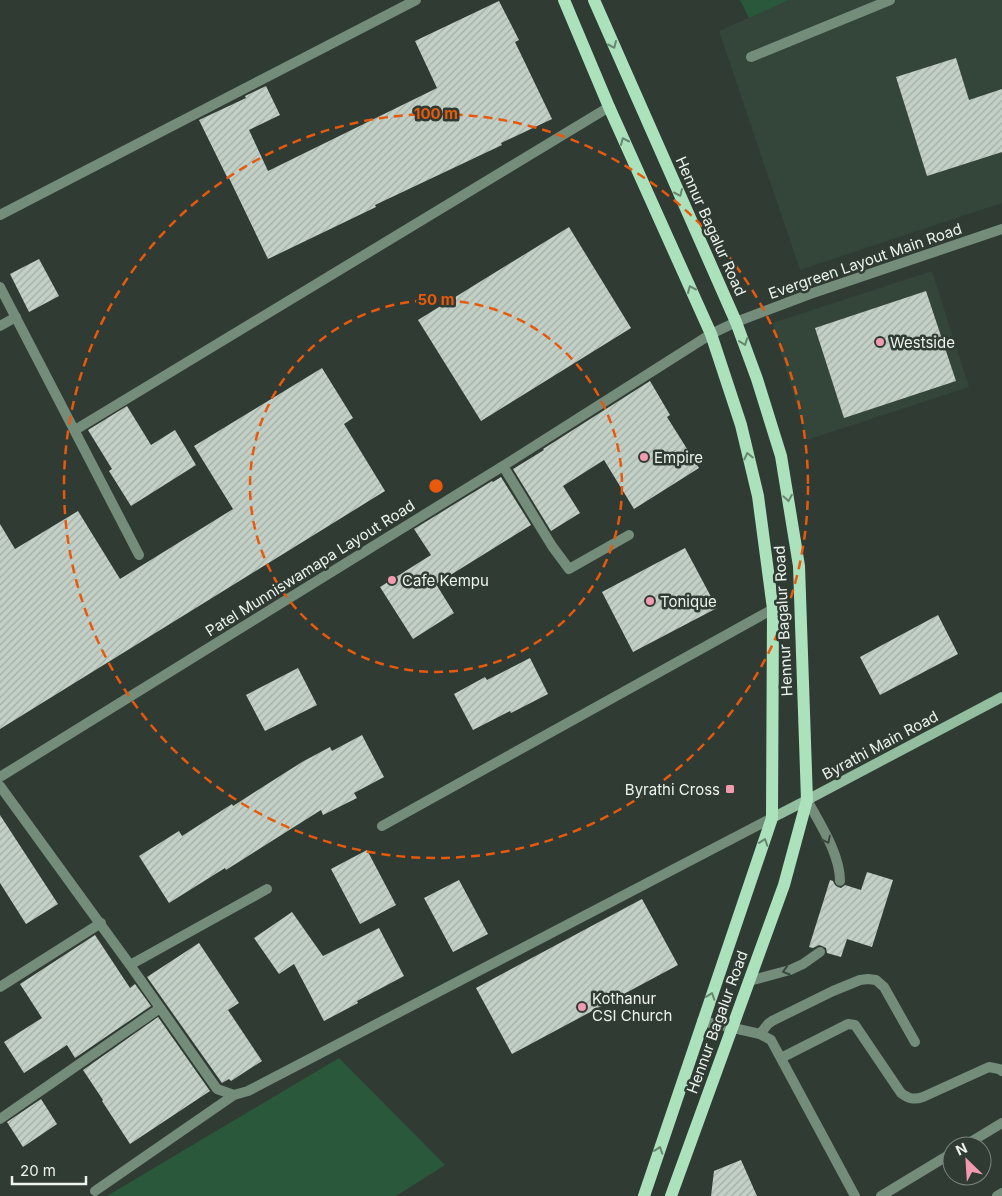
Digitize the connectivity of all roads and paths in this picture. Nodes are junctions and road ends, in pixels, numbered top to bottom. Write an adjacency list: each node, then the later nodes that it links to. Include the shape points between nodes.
1 (416, 0): 7 (street)
2 (564, 0): 6 (main road, Hennur Bagalur Road)
3 (594, 0): 11 (main road, Hennur Bagalur Road, one-way to 11)
4 (890, 0): 5 (street)
5 (751, 57)
6 (609, 107): 13 (main road, Hennur Bagalur Road, one-way to 6); 14 (street)
7 (0, 215)
8 (1002, 229): 11 (street, Evergreen Layout Main Road)
9 (0, 287): 10 (street)
10 (16, 317): 12 (street); 14 (street)
11 (736, 322): 13 (street, Evergreen Layout Main Road); 22 (main road, Hennur Bagalur Road, one-way to 22, via 781,456 799,566)
12 (0, 326)
13 (711, 334): 15 (street, Patel Munniswamapa Layout Road); 18 (main road, Hennur Bagalur Road, one-way to 13, via 752,469)
14 (75, 430): 17 (street)
15 (503, 466): 16 (street, via 569,569); 20 (street, Patel Munniswamapa Layout Road)
16 (629, 535)
17 (140, 555)
18 (773, 609): 23 (main road, Hennur Bagalur Road); 24 (street)
19 (1002, 697): 22 (main road, Byrathi Main Road)
20 (0, 777)
21 (0, 786): 27 (street)
22 (807, 800): 23 (main road, Byrathi Main Road); 25 (street, one-way to 25, via 837,860); 30 (main road, Hennur Bagalur Road, via 784,885)
23 (772, 818): 33 (main road, Hennur Bagalur Road, one-way to 23); 39 (street, via 248,1091)
24 (382, 826)
25 (840, 881)
26 (268, 889): 29 (street)
27 (101, 923): 29 (street); 31 (street)
28 (820, 952): 30 (street, one-way to 30, via 790,970)
29 (130, 965): 32 (street)
30 (749, 981): 34 (main road, Hennur Bagalur Road)
31 (0, 988)
32 (160, 1008): 39 (street, via 217,1089); 40 (street)
33 (702, 1021): 34 (street); 46 (main road, Hennur Bagalur Road, one-way to 33)
34 (732, 1028): 35 (street); 47 (main road, Hennur Bagalur Road)
35 (760, 1034): 36 (street, via 772,1021 868,978 884,987); 37 (street, via 771,1040)
36 (915, 1042)
37 (781, 1058): 38 (street, via 848,1024 855,1025 907,1098 914,1100 989,1067); 48 (street)
38 (1002, 1071)
39 (234, 1095): 44 (street)
40 (0, 1119)
41 (1002, 1123): 42 (street)
42 (981, 1136)
43 (942, 1159): 49 (street)
44 (94, 1191)
45 (1002, 1193): 50 (street)
46 (644, 1196)
47 (671, 1196)
48 (855, 1196)
49 (881, 1196)
50 (997, 1196)

